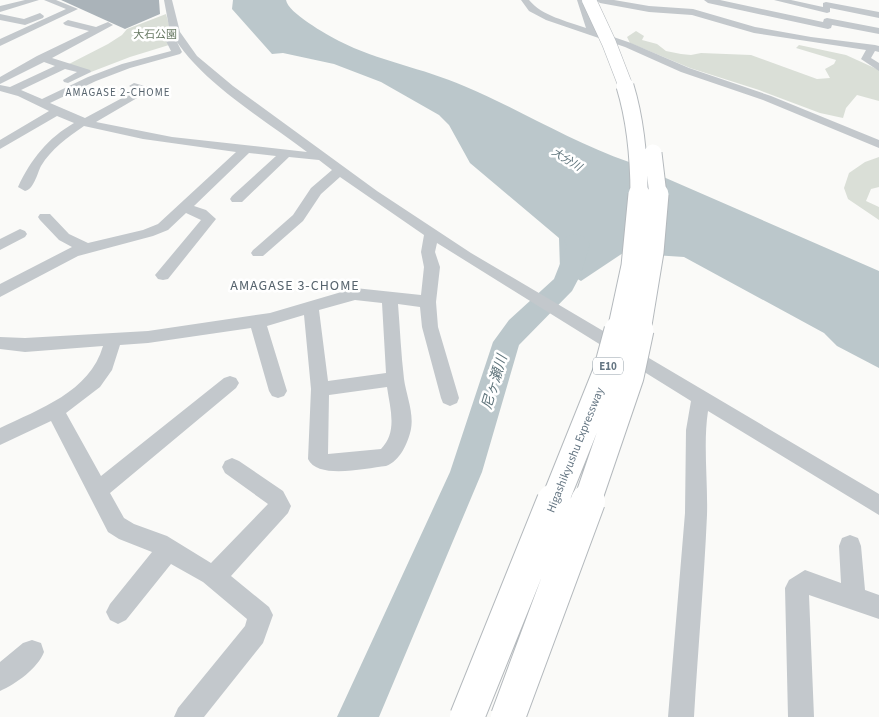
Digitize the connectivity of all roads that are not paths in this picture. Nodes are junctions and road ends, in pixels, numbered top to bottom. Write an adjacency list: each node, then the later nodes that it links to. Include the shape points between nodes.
1 (15, 0): 2 (street)
2 (35, 0): 14 (street)
3 (48, 0): 13 (street)
4 (526, 0): 24 (street, via 532,9 544,16)
5 (581, 0): 24 (street)
6 (602, 0): 16 (street); 81 (highway, Higashikyushu Expressway / E10, bridge, via 635,128 640,174 639,230 624,312 607,372); 82 (highway, Higashikyushu Expressway / E10, bridge, via 635,75 652,144 658,195 653,252 630,377 602,463)
7 (708, 0): 10 (street)
8 (778, 0): 11 (street)
9 (166, 2): 25 (street)
10 (734, 2): 16 (street); 20 (street)
11 (826, 5): 12 (street); 20 (street)
12 (853, 5): 15 (street)
13 (64, 6): 17 (street, via 25,22); 26 (street, via 74,9)
14 (0, 9)
15 (879, 14)
16 (712, 17): 27 (street, via 754,30)
17 (5, 18): 18 (street)
18 (0, 23)
19 (68, 23): 22 (street)
20 (828, 23): 23 (street); 27 (street)
21 (108, 25): 22 (street)
22 (96, 30): 29 (street)
23 (879, 31)
24 (592, 32): 38 (street)
25 (178, 38): 35 (street, via 171,41 177,52 126,66); 42 (street, via 200,65)
26 (0, 43)
27 (829, 43): 28 (street)
28 (875, 48): 31 (street, via 866,59)
29 (41, 58): 30 (street); 32 (street)
30 (64, 65): 34 (street); 35 (street, via 86,72)
31 (879, 68)
32 (0, 81)
33 (134, 86): 37 (street, via 144,91)
34 (6, 89): 35 (street)
35 (37, 100): 36 (street)
36 (57, 111): 37 (street); 39 (street)
37 (84, 122): 40 (street, via 160,138); 44 (street, via 63,135 38,160)
38 (879, 144)
39 (0, 145)
40 (246, 149): 41 (street); 46 (street)
41 (286, 154): 42 (street); 45 (street)
42 (322, 157): 43 (street)
43 (340, 170): 48 (street); 52 (street, via 316,191 298,218)
44 (25, 187)
45 (237, 199)
46 (184, 207): 51 (street, via 158,230); 53 (street, via 208,219)
47 (45, 216): 51 (street, via 64,237)
48 (431, 233): 56 (street); 65 (street)
49 (20, 234): 50 (street)
50 (0, 244)
51 (85, 248): 54 (street)
52 (258, 253)
53 (163, 275)
54 (0, 291)
55 (390, 299): 56 (street); 57 (street, via 354,294); 61 (street)
56 (428, 302): 66 (street, via 430,327)
57 (311, 308): 58 (street); 63 (street)
58 (257, 321): 59 (street); 64 (street)
59 (113, 340): 60 (street); 67 (street, via 108,362 95,381)
60 (0, 343)
61 (395, 379): 63 (street); 63 (street, via 402,425 390,455 381,459 325,463 318,459)
62 (230, 382): 70 (street)
63 (320, 389)
64 (278, 391)
65 (702, 397): 71 (street); 83 (street, via 695,428 698,484)
66 (450, 398)
67 (58, 408): 68 (street); 70 (street, via 56,412)
68 (0, 437)
69 (232, 467): 74 (street, via 276,498 280,506 221,570)
70 (97, 491): 73 (street, via 116,525)
71 (879, 505)
72 (850, 546): 75 (street)
73 (168, 550): 74 (street); 77 (street)
74 (211, 574): 80 (street, via 261,614 254,634)
75 (854, 598): 76 (street); 84 (street, via 805,582 797,588)
76 (879, 607)
77 (118, 612)
78 (32, 652): 79 (street)
79 (0, 678)
80 (187, 717)
81 (466, 717)
82 (508, 717)
83 (680, 717)
84 (800, 717)

